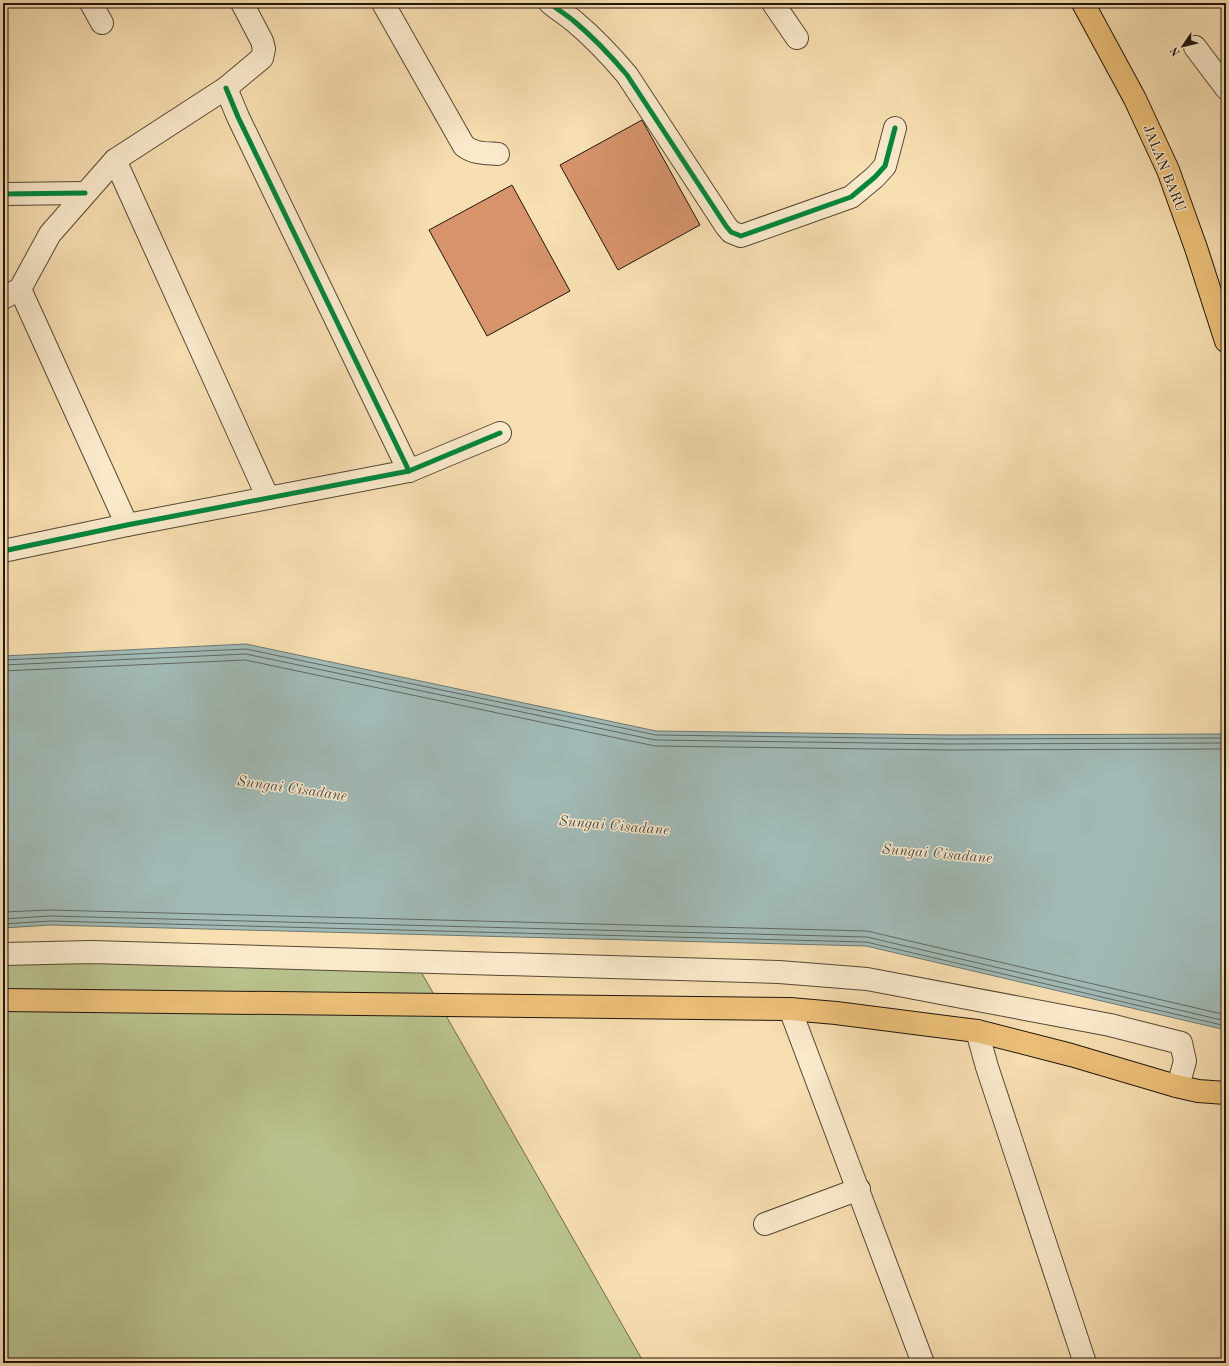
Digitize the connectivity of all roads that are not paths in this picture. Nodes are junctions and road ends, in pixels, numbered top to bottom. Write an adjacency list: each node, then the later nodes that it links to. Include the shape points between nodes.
1 (91, 3): 7 (street)
2 (242, 3): 10 (street, via 264,49 262,58)
3 (383, 3): 13 (street, via 464,146 475,152)
4 (550, 3): 12 (street, via 610,54 627,75 726,226 731,232 741,236 851,197 876,177 885,166)
5 (773, 3): 8 (street)
6 (1083, 3): 18 (main road, JALAN BARU, via 1135,99 1168,170)
7 (102, 23)
8 (797, 38)
9 (1195, 47): 11 (street)
10 (226, 88): 14 (street); 20 (street)
11 (1226, 88)
12 (895, 128)
13 (498, 154)
14 (115, 160): 16 (street); 21 (street)
15 (3, 194): 16 (street)
16 (85, 194): 17 (street, via 50,234)
17 (11, 293): 22 (street)
18 (1226, 341)
19 (500, 433): 20 (street)
20 (409, 470): 21 (street)
21 (268, 498): 22 (street)
22 (128, 525): 23 (street)
23 (3, 551)
24 (3, 954): 28 (street, via 100,952 779,972 867,979 1110,1025 1180,1043 1186,1061)
25 (3, 1000): 26 (main road)
26 (790, 1009): 27 (main road); 31 (street)
27 (977, 1031): 28 (main road); 34 (street)
28 (1188, 1088): 29 (main road); 30 (main road)
29 (1226, 1093)
30 (1226, 1107)
31 (859, 1189): 32 (street); 33 (street)
32 (765, 1224)
33 (923, 1363)
34 (1085, 1363)

